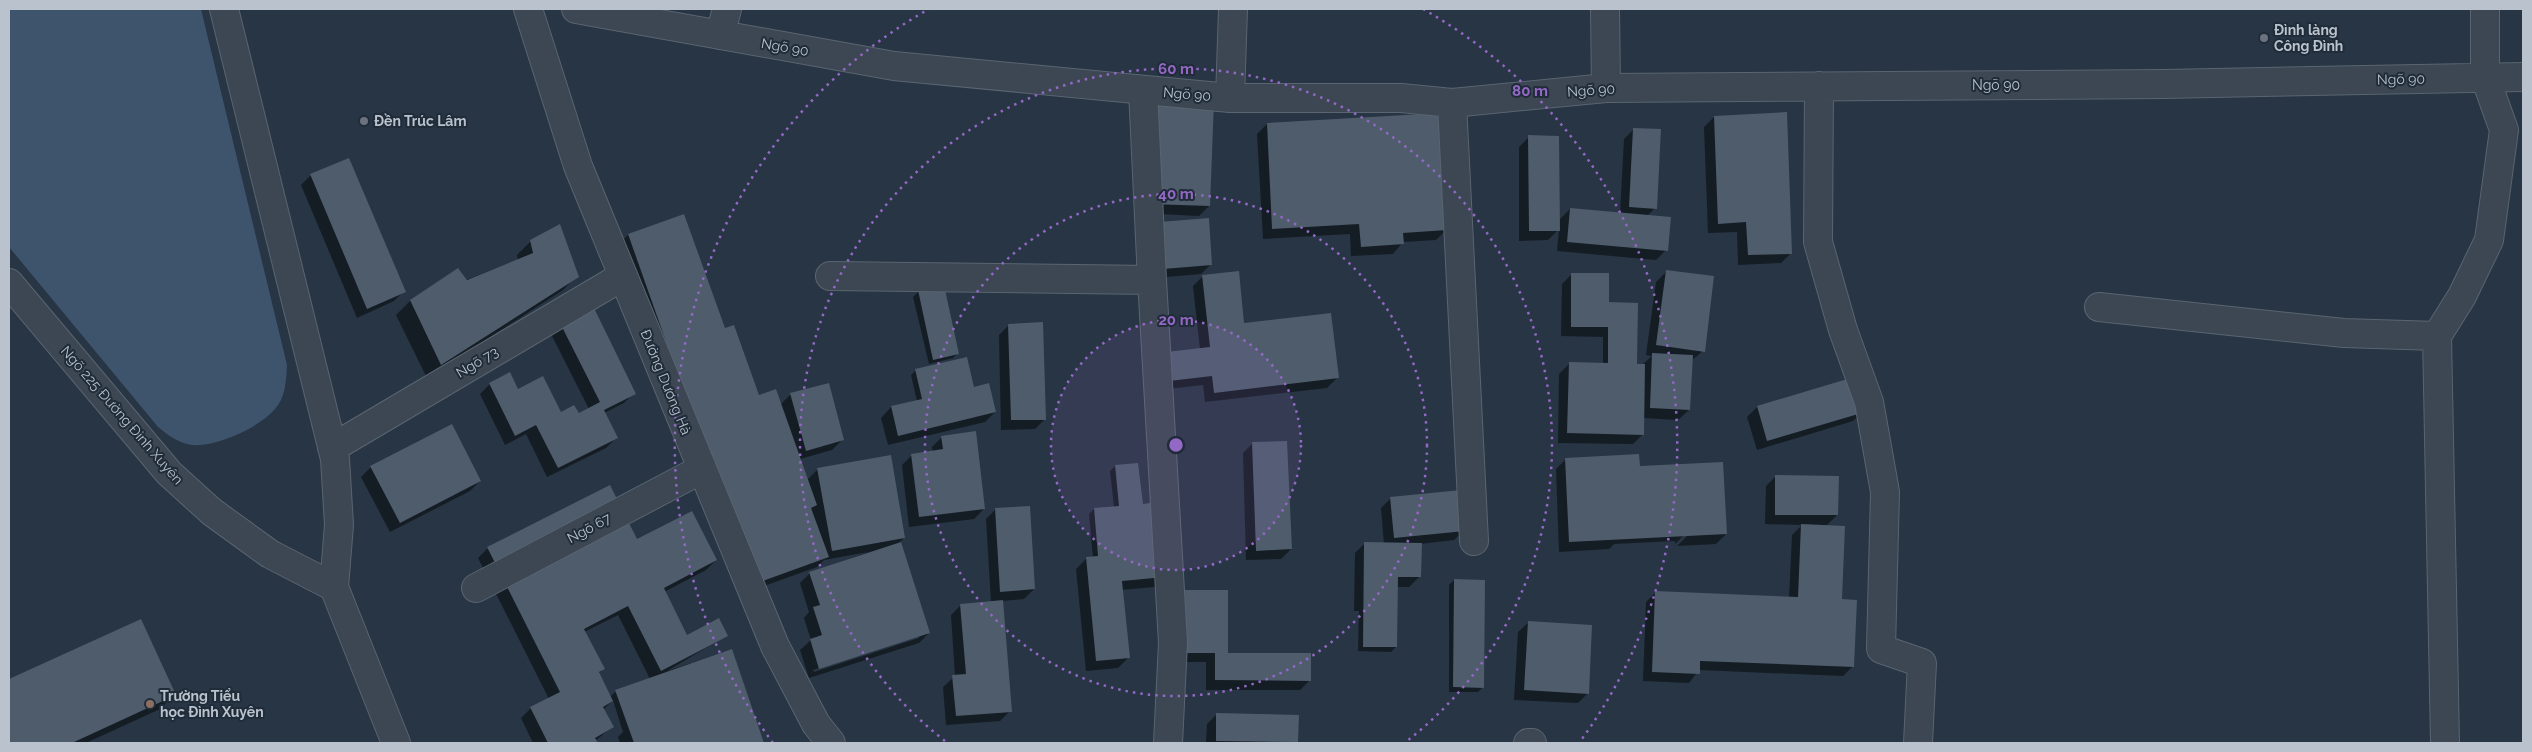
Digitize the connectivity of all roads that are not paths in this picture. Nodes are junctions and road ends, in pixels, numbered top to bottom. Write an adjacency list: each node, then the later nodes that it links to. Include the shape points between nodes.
1 (224, 9): 22 (street)
2 (528, 9): 16 (street, Đường Dương Hà, via 578,166)
3 (576, 9): 8 (street, Ngõ 90)
4 (727, 9): 8 (street)
5 (1233, 9): 14 (street)
6 (1606, 9): 12 (street)
7 (2485, 9): 9 (street)
8 (720, 35): 13 (street, Ngõ 90, via 894,66)
9 (2485, 77): 10 (street, Ngõ 90); 11 (street, Ngõ 90, via 2164,84); 21 (street, via 2504,130 2489,240 2462,296)
10 (2523, 77)
11 (1818, 86): 12 (street, Ngõ 90); 32 (street, via 1818,242 1843,330 1869,402 1885,492 1881,648 1922,663)
12 (1606, 88): 15 (street, Ngõ 90)
13 (1143, 90): 14 (street, Ngõ 90); 18 (street)
14 (1230, 98): 15 (street, Ngõ 90, via 1401,98)
15 (1452, 103): 24 (street)
16 (623, 276): 22 (street, Ngõ 73); 23 (street, Đường Dương Hà)
17 (830, 276): 18 (street)
18 (1152, 280): 29 (street, via 1173,643)
19 (9, 283): 25 (street, Ngõ 225 Đường Đình Xuyên, via 169,473 212,512 270,554)
20 (2099, 307): 21 (street, via 2344,333)
21 (2437, 336): 33 (street)
22 (332, 448): 25 (street, via 339,525)
23 (702, 469): 26 (street, Ngõ 67); 28 (street, Đường Dương Hà, via 775,646 816,724)
24 (1474, 540)
25 (334, 587): 27 (street)
26 (476, 588)
27 (396, 743)
28 (831, 743)
29 (1168, 743)
30 (1528, 743): 31 (street)
31 (1532, 743)
32 (1918, 743)
33 (2445, 743)

